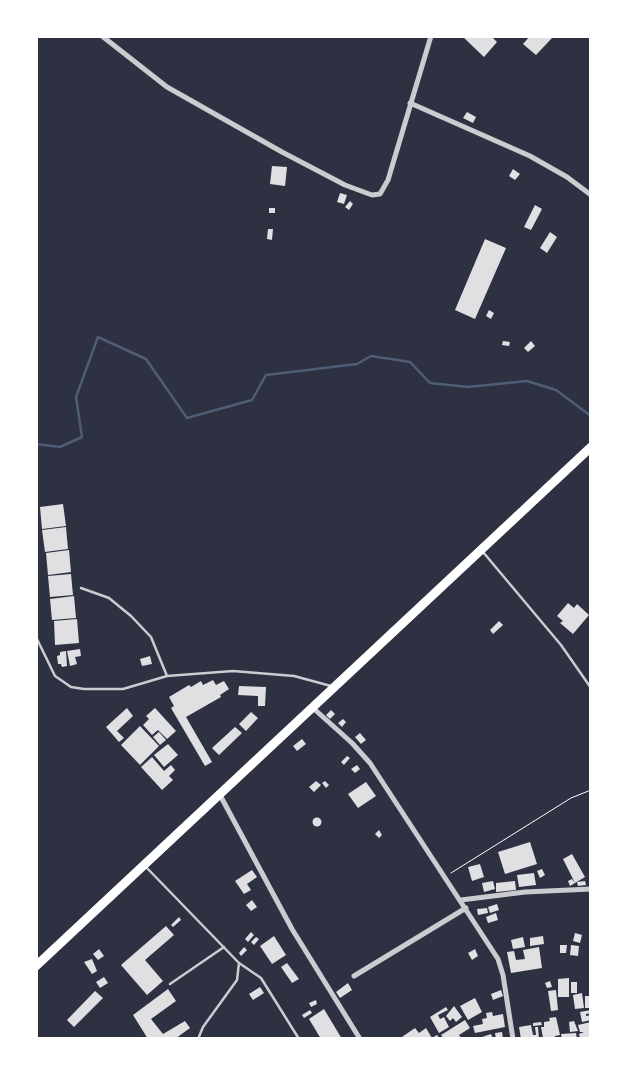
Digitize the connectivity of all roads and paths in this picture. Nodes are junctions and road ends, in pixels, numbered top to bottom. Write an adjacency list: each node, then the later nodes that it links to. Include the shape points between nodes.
1 (102, 36): 3 (street, via 167,87 282,152 345,185 372,195 380,194 384,189)
2 (431, 36): 3 (street)
3 (410, 103): 4 (street, via 530,156)
4 (591, 195)
5 (591, 447): 6 (highway)
6 (480, 548): 10 (highway); 11 (lane)
7 (81, 588): 9 (lane, via 109,598 131,616 151,637)
8 (36, 637): 9 (lane, via 51,671 71,687 123,688)
9 (166, 676): 10 (lane, via 232,671 294,676)
10 (334, 687): 12 (highway)
11 (591, 688)
12 (313, 708): 14 (highway); 16 (street, via 346,736 370,763)
13 (591, 790): 16 (path, via 571,798)
14 (220, 795): 15 (highway); 27 (street, via 292,929)
15 (144, 865): 20 (lane); 22 (highway)
16 (444, 878): 18 (street)
17 (591, 889): 18 (street, via 525,892)
18 (462, 900): 19 (street)
19 (466, 908): 23 (street); 28 (street, via 498,959)
20 (224, 948): 21 (lane); 24 (lane)
21 (239, 963): 25 (lane, via 236,980); 26 (lane, via 261,978)
22 (37, 965)
23 (354, 976)
24 (170, 984)
25 (198, 1039)
26 (299, 1039)
27 (360, 1039)
28 (513, 1039)

